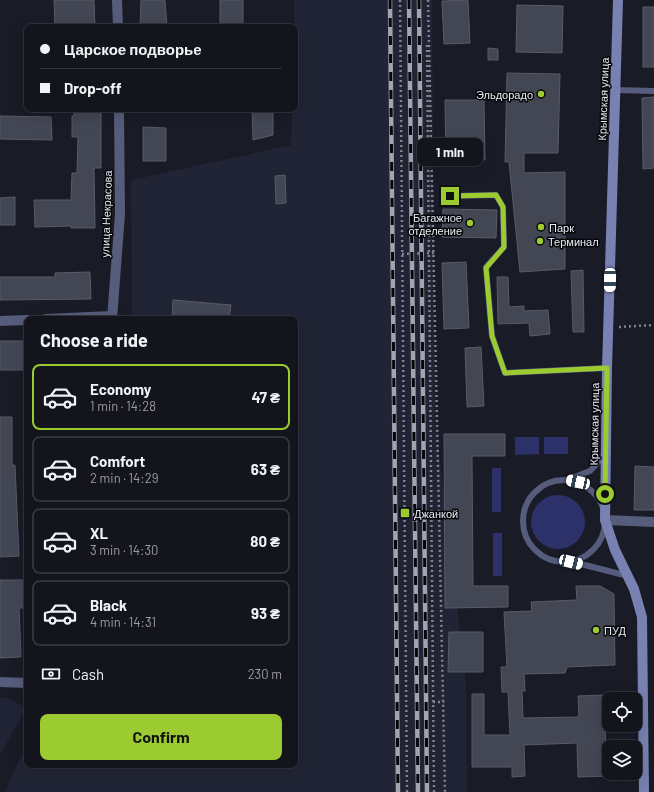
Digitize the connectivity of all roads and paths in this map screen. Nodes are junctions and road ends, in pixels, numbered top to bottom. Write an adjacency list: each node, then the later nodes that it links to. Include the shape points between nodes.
1 (117, 0): 5 (street)
2 (400, 0): 12 (path)
3 (427, 0): 10 (path); 11 (path)
4 (618, 0): 6 (main road, Крымская улица)
5 (118, 24)
6 (615, 90): 7 (lane); 17 (main road, Крымская улица)
7 (654, 90)
8 (118, 112): 13 (street, улица Некрасова, via 120,214)
9 (450, 196): 18 (lane, via 496,195 503,207 504,247 486,268 492,336 505,373)
10 (429, 253): 11 (path); 12 (path); 21 (path)
11 (434, 253): 22 (path)
12 (402, 254): 31 (path)
13 (112, 316)
14 (24, 320): 15 (street)
15 (0, 321)
16 (654, 325): 17 (path)
17 (608, 327): 18 (main road, Крымская улица)
18 (607, 368): 19 (main road, Крымская улица)
19 (606, 454): 20 (lane, via 590,471); 23 (main road, Крымская улица)
20 (568, 480): 23 (lane, via 578,482 594,493 600,501); 25 (lane, via 548,483 532,495 523,513 522,523 528,542 542,556 561,562)
21 (431, 515): 22 (path); 29 (path)
22 (440, 515): 30 (path)
23 (605, 520): 24 (street); 25 (lane, via 603,534 596,547 585,556); 26 (main road, Крымская улица, via 615,550)
24 (654, 522)
25 (571, 562): 26 (lane)
26 (628, 576): 34 (main road, Крымская улица, via 642,617)
27 (0, 682): 28 (street)
28 (24, 683)
29 (433, 702): 30 (path); 32 (path)
30 (444, 702): 33 (path)
31 (407, 792)
32 (434, 792)
33 (445, 792)
34 (644, 792)

